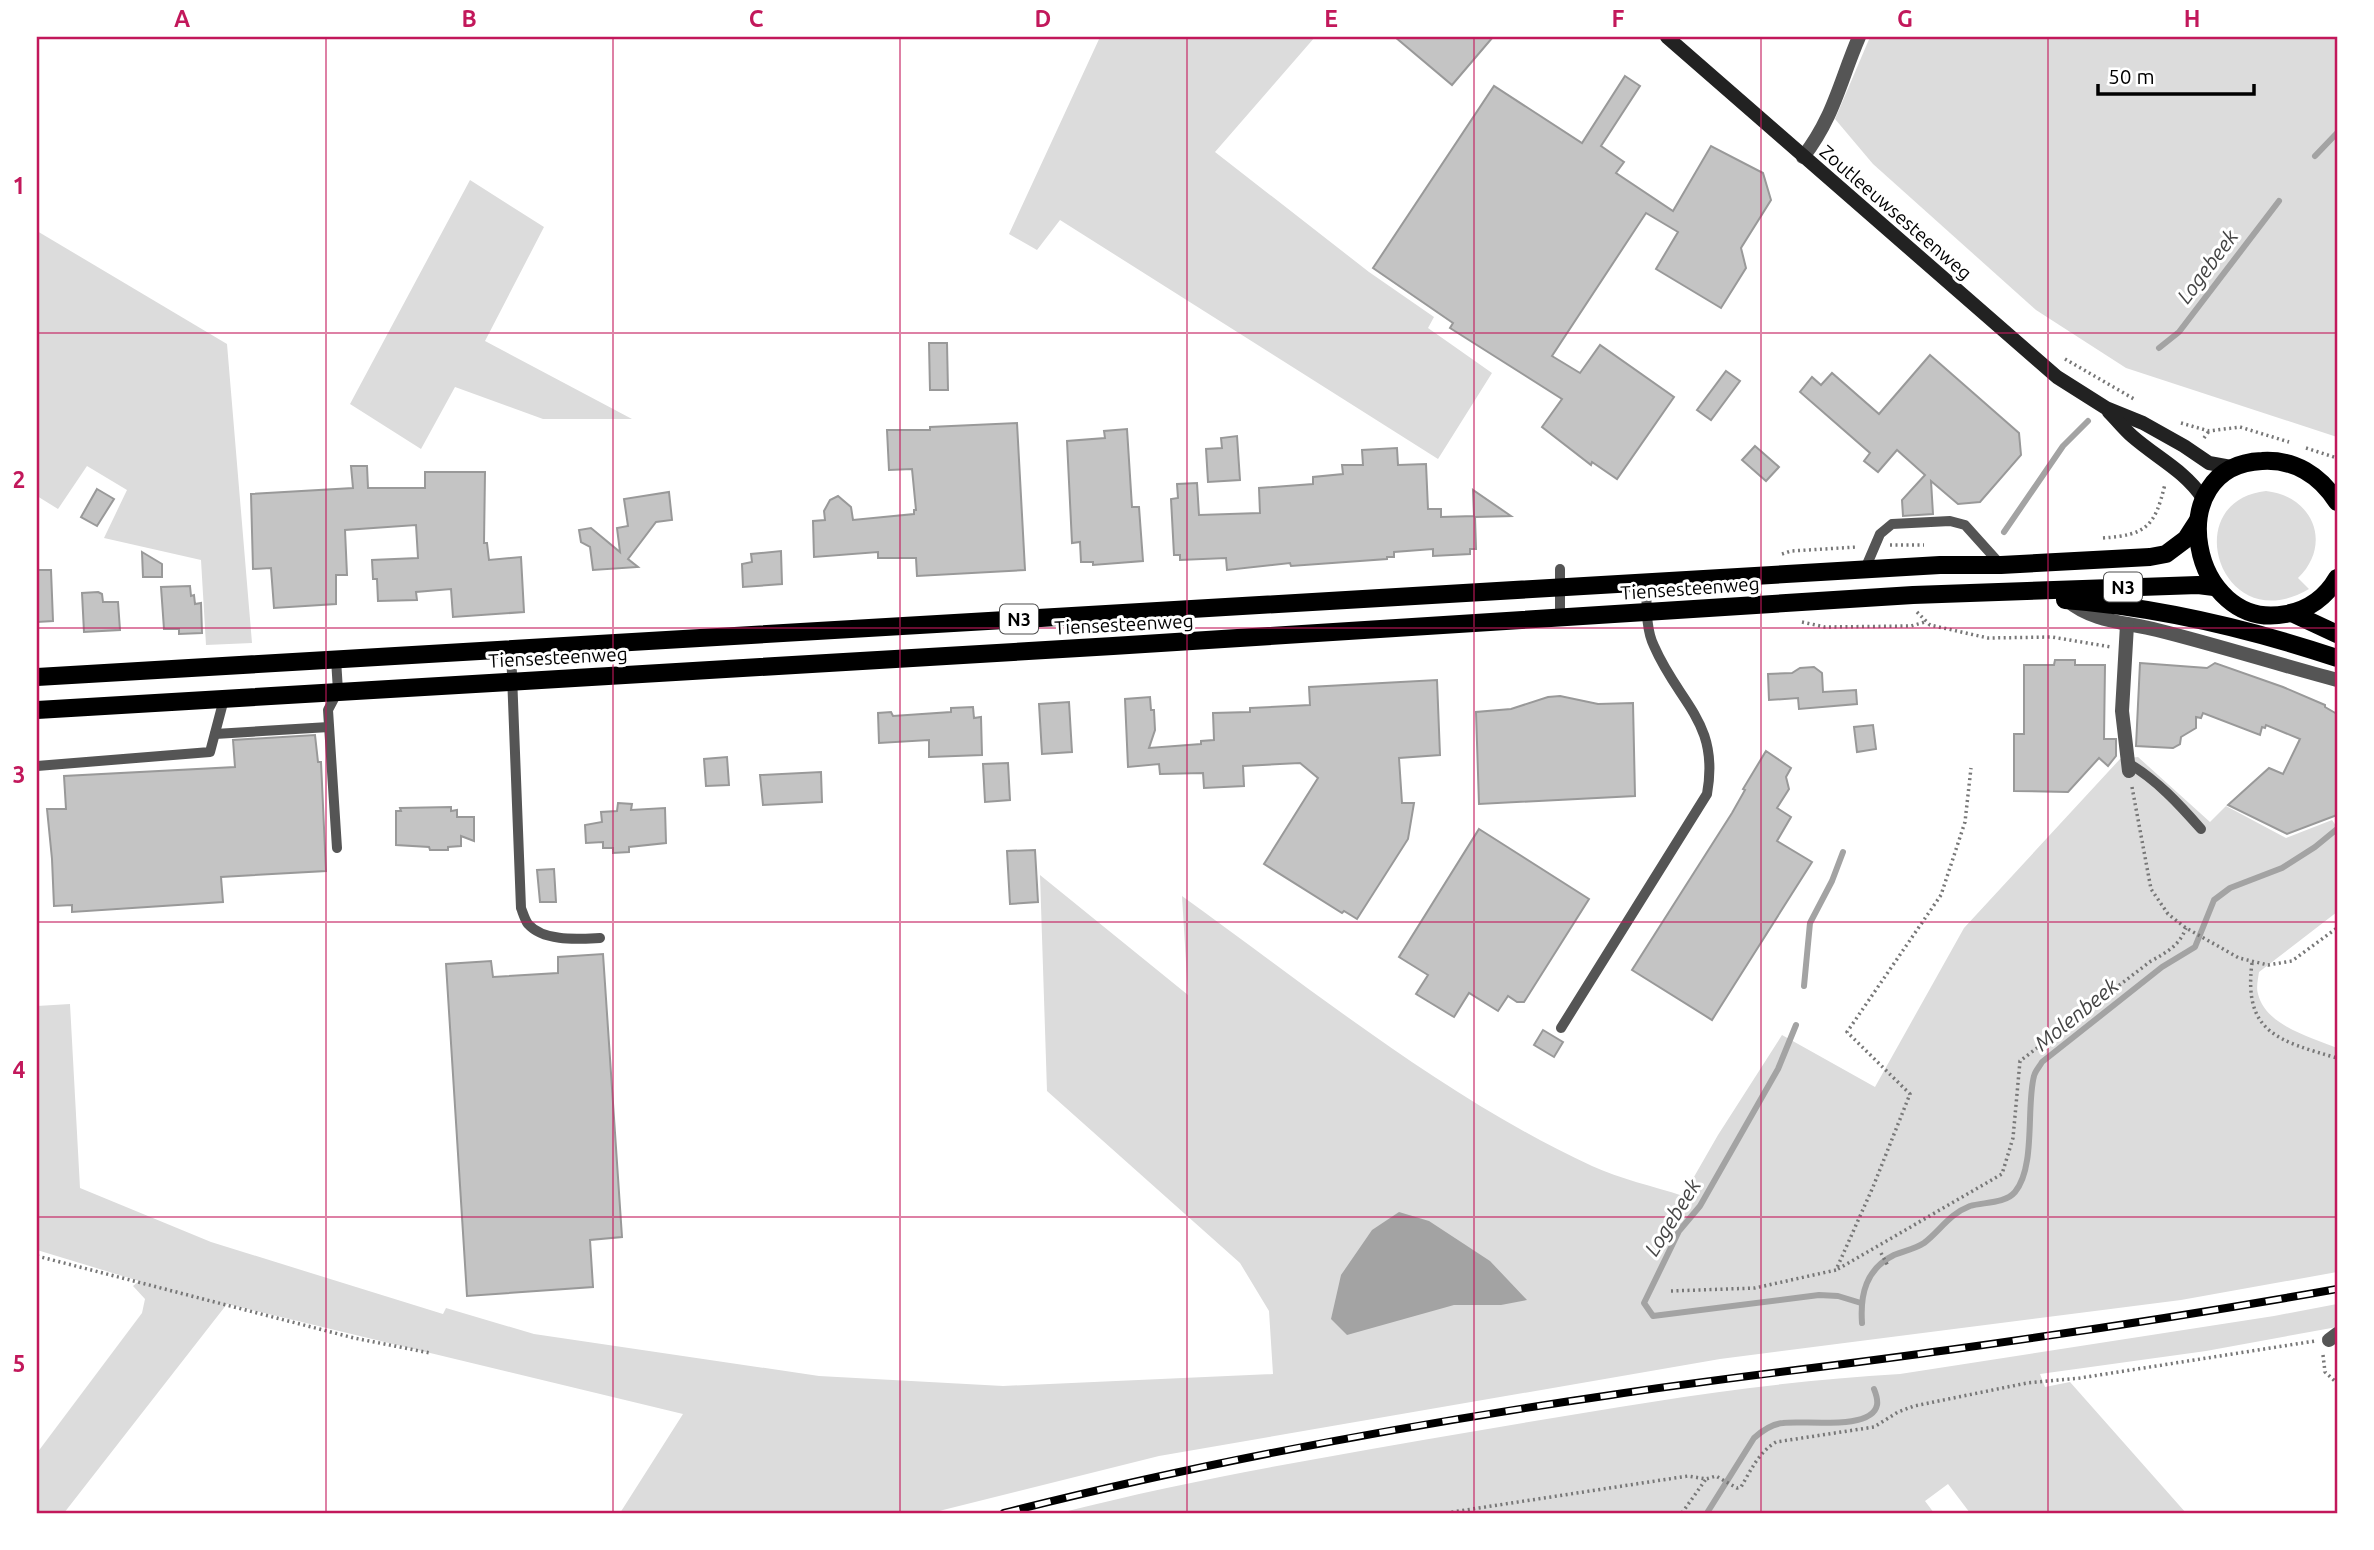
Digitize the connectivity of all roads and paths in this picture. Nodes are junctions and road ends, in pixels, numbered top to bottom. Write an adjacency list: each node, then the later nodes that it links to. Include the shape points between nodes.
1 (1667, 37): 3 (street, Zoutleeuwsesteenweg)
2 (1859, 37): 3 (street, via 1828,120)
3 (1803, 157): 6 (street, Zoutleeuwsesteenweg, via 2057,377)
4 (2057, 352): 5 (path)
5 (2140, 402)
6 (2106, 408): 11 (street, Zoutleeuwsesteenweg, via 2143,423 2209,463); 13 (street, Zoutleeuwsesteenweg, via 2133,437 2177,468)
7 (2175, 421): 8 (path, via 2209,431 2240,427)
8 (2291, 443)
9 (2304, 447): 10 (path)
10 (2337, 458)
11 (2231, 467): 13 (main road, N3); 14 (main road, via 2283,461 2308,471)
12 (2165, 485): 16 (path, via 2149,524 2123,537)
13 (2203, 498): 15 (main road, N3)
14 (2337, 501)
15 (2197, 522): 17 (main road, Tiensesteenweg / N3, via 2186,539 2166,554 2132,560); 23 (main road, N3, via 2200,548)
16 (2097, 539)
17 (2001, 565): 19 (main road, Tiensesteenweg / N3); 19 (lane, via 1965,525 1950,521 1892,524 1880,534)
18 (1560, 569): 22 (lane)
19 (1865, 569): 20 (main road, Tiensesteenweg / N3)
20 (1646, 582): 22 (main road, Tiensesteenweg / N3); 26 (lane)
21 (2336, 585): 27 (main road)
22 (1559, 587): 28 (lane); 32 (main road, Tiensesteenweg / N3)
23 (2214, 587): 24 (main road, Tiensesteenweg / N3); 27 (main road, via 2256,614)
24 (2031, 593): 25 (main road); 26 (main road, Tiensesteenweg / N3, via 1913,595)
25 (2067, 600): 30 (street, via 2088,614); 33 (main road, via 2119,604 2187,618)
26 (1648, 612): 28 (main road, Tiensesteenweg / N3); 53 (lane, via 1653,645 1703,730 1709,750 1707,794)
27 (2292, 613): 31 (main road)
28 (1560, 618): 38 (main road, Tiensesteenweg / N3)
29 (1925, 622): 35 (path, via 1988,638 2052,637 2101,643)
30 (2127, 625): 35 (street); 37 (street)
31 (2337, 634)
32 (511, 649): 34 (main road, Tiensesteenweg / N3); 38 (lane)
33 (2337, 658)
34 (336, 659): 36 (main road, Tiensesteenweg / N3); 39 (lane)
35 (2125, 661): 45 (street, via 2122,711)
36 (37, 677)
37 (2337, 680)
38 (513, 681): 39 (main road, Tiensesteenweg / N3); 51 (lane, via 521,908 528,924 544,935)
39 (338, 691): 40 (main road, Tiensesteenweg / N3); 42 (lane, via 328,710)
40 (224, 699): 41 (main road, Tiensesteenweg / N3); 43 (lane)
41 (37, 710)
42 (328, 727): 43 (lane); 48 (lane)
43 (215, 734): 44 (lane, via 211,752)
44 (37, 766)
45 (2128, 767): 47 (lane, via 2148,775); 49 (path, via 2151,889 2168,914)
46 (1971, 768): 58 (path, via 1965,822 1941,895 1847,1032 1910,1094)
47 (2201, 829)
48 (337, 848)
49 (2186, 928): 52 (path); 58 (path, via 2173,948 2020,1061 2013,1138 2002,1174)
50 (2337, 928): 52 (path, via 2292,961)
51 (600, 938)
52 (2252, 963): 54 (path, via 2250,1000 2259,1022 2298,1047)
53 (1561, 1028)
54 (2337, 1058)
55 (1881, 1253): 57 (path)
56 (37, 1256): 61 (path, via 354,1338)
57 (1888, 1266)
58 (1836, 1270): 59 (path, via 1755,1289)
59 (1671, 1292)
60 (2333, 1337): 62 (path, via 2322,1362); 63 (path, via 2053,1379 1913,1406 1874,1427 1776,1441 1758,1457 1741,1487 1716,1476)
61 (430, 1353)
62 (2337, 1383)
63 (1706, 1479): 64 (path, via 1688,1476); 65 (path)
64 (1447, 1513)
65 (1682, 1513)

